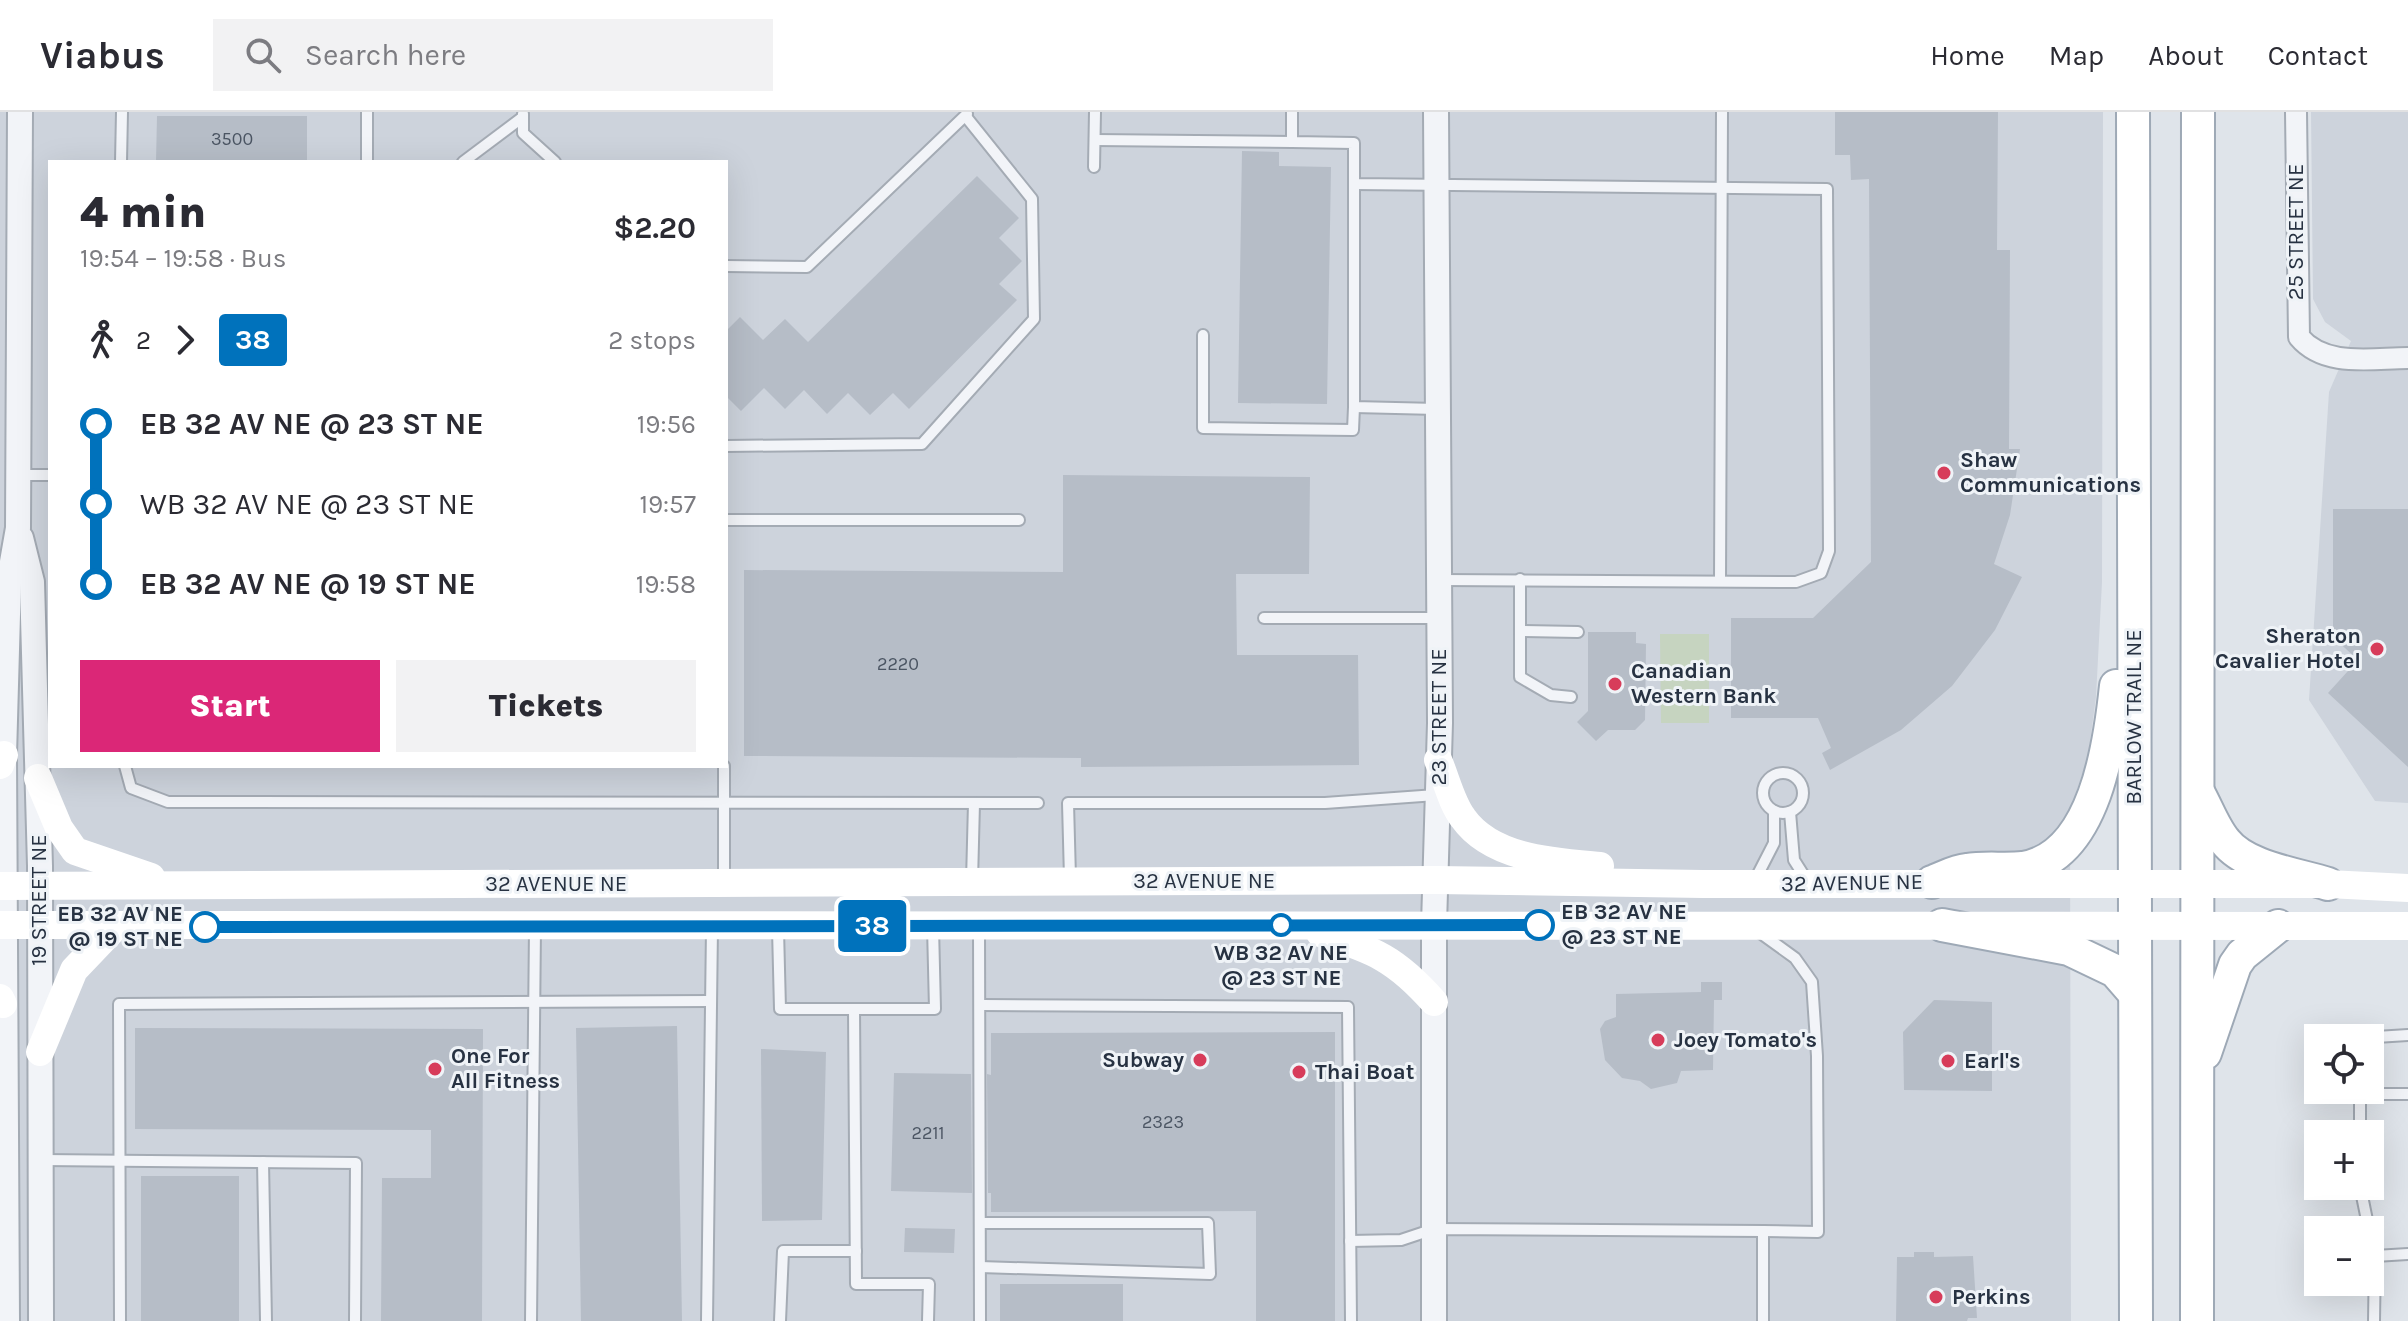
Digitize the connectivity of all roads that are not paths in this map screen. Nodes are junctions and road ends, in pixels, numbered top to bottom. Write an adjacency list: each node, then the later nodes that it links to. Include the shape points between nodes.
1 (20, 112): 30 (street, 19 STREET NE)
2 (122, 112): 15 (lane)
3 (367, 112): 16 (lane)
4 (1095, 112): 13 (lane)
5 (1292, 112): 14 (lane)
6 (1436, 112): 21 (street, 23 STREET NE)
7 (1722, 112): 22 (lane)
8 (2133, 112): 31 (main road, BARLOW TRAIL NE)
9 (2198, 112): 48 (main road)
10 (2296, 112): 25 (street, 25 STREET NE, via 2299,337 2324,356)
11 (523, 115): 17 (lane); 18 (lane, via 523,133)
12 (967, 115): 23 (lane, via 807,267); 28 (lane, via 1032,199 1034,319 922,444)
13 (1095, 140): 14 (lane); 19 (lane)
14 (1292, 142): 20 (lane, via 1354,143)
15 (121, 160)
16 (367, 160)
17 (466, 160)
18 (553, 160)
19 (1094, 167)
20 (1354, 184): 21 (lane); 26 (lane)
21 (1435, 186): 22 (lane); 27 (street, 23 STREET NE)
22 (1721, 188): 37 (lane); 37 (lane, via 1827,189 1829,551 1821,573 1796,582)
23 (728, 266)
24 (1203, 335): 26 (lane, via 1203,428 1353,430)
25 (2408, 358)
26 (1354, 407): 27 (lane)
27 (1437, 409): 36 (street, 23 STREET NE)
28 (728, 446)
29 (48, 476): 30 (lane)
30 (15, 485): 34 (street, 19 STREET NE)
31 (2133, 516): 58 (main road, via 2112,727 2081,823 2064,846 2038,863 1964,870); 60 (main road, BARLOW TRAIL NE)
32 (728, 520): 33 (lane)
33 (1019, 520)
34 (9, 532): 43 (street, 19 STREET NE); 47 (street, 19 STREET NE, via 32,582)
35 (1520, 579): 36 (lane); 37 (lane); 40 (lane)
36 (1439, 580): 39 (street, 23 STREET NE)
37 (1720, 581)
38 (1264, 618): 39 (lane)
39 (1439, 618): 44 (street, 23 STREET NE)
40 (1520, 631): 41 (lane); 42 (lane, via 1520,677 1551,695)
41 (1578, 632)
42 (1571, 697)
43 (2, 760): 67 (street, 19 STREET NE)
44 (1438, 760): 49 (street, 23 STREET NE); 62 (main road, via 1462,817 1502,848 1550,861)
45 (126, 768): 50 (lane, via 131,788 168,802)
46 (724, 768): 50 (lane)
47 (38, 778): 66 (main road, via 75,851); 68 (street, 19 STREET NE)
48 (2197, 790): 61 (main road); 65 (main road, via 2235,851)
49 (1438, 794): 55 (street, 23 STREET NE); 57 (lane, via 1325,803 1068,803)
50 (725, 803): 51 (lane); 59 (lane)
51 (974, 803): 52 (lane); 56 (lane)
52 (1038, 803)
53 (1774, 811): 54 (lane); 54 (lane, via 1764,801 1764,787 1783,773 1795,777 1802,788 1801,802); 63 (lane, via 1774,843)
54 (1790, 812): 64 (lane, via 1794,860)
55 (1436, 880): 57 (main road, 32 AVENUE NE); 62 (main road, 32 AVENUE NE); 74 (street, 23 STREET NE)
56 (972, 882): 57 (main road, 32 AVENUE NE); 59 (main road, 32 AVENUE NE)
57 (1070, 882)
58 (1932, 882): 60 (main road, 32 AVENUE NE); 64 (main road, 32 AVENUE NE)
59 (724, 883): 66 (main road, 32 AVENUE NE)
60 (2134, 883): 61 (main road, 32 AVENUE NE); 71 (main road, BARLOW TRAIL NE)
61 (2197, 883): 65 (main road, 32 AVENUE NE); 76 (main road)
62 (1703, 884): 63 (main road, 32 AVENUE NE)
63 (1753, 884): 64 (main road, 32 AVENUE NE)
64 (1809, 884)
65 (2328, 884): 69 (main road, 32 AVENUE NE)
66 (183, 885): 68 (main road, 32 AVENUE NE)
67 (3, 886): 68 (main road, 32 AVENUE NE); 72 (street, 19 STREET NE)
68 (40, 886): 70 (street, 19 STREET NE)
69 (2408, 888)
70 (38, 924): 72 (main road, 32 AVENUE NE); 84 (main road, 32 AVENUE NE); 95 (street, 19 STREET NE)
71 (2134, 924): 75 (main road, 32 AVENUE NE); 76 (main road, 32 AVENUE NE); 86 (main road, BARLOW TRAIL NE)
72 (3, 925): 87 (street, 19 STREET NE)
73 (1296, 925): 74 (main road, 32 AVENUE NE); 85 (main road, 32 AVENUE NE); 90 (main road, via 1378,953 1397,964)
74 (1434, 925): 81 (main road, 32 AVENUE NE); 90 (street, 23 STREET NE)
75 (1942, 925): 81 (main road, 32 AVENUE NE); 86 (main road, via 2069,949 2115,971)
76 (2197, 925): 82 (main road, 32 AVENUE NE); 96 (main road)
77 (535, 926): 78 (main road, 32 AVENUE NE); 84 (main road, 32 AVENUE NE); 88 (lane)
78 (712, 926): 79 (main road, 32 AVENUE NE); 89 (lane)
79 (778, 926): 80 (main road, 32 AVENUE NE); 92 (lane, via 780,1009)
80 (933, 926): 85 (main road, 32 AVENUE NE); 92 (lane, via 935,1009)
81 (1751, 926): 105 (lane, via 1795,958 1812,982 1818,1232)
82 (2278, 926): 83 (main road, 32 AVENUE NE); 96 (main road, via 2235,965)
83 (2408, 926)
84 (115, 927): 95 (main road, via 74,970)
85 (978, 927): 91 (lane)
86 (2135, 994): 125 (main road, BARLOW TRAIL NE)
87 (2, 1001): 99 (street, 19 STREET NE)
88 (534, 1001): 89 (lane); 101 (lane, via 119,1004); 117 (lane)
89 (710, 1001): 118 (lane)
90 (1434, 1002): 104 (street, 23 STREET NE)
91 (982, 1005): 103 (lane); 106 (lane, via 1348,1007)
92 (854, 1009): 107 (lane)
93 (2408, 1035): 94 (lane)
94 (2384, 1036)
95 (40, 1052): 100 (street, 19 STREET NE)
96 (2197, 1074): 126 (main road)
97 (2384, 1093): 98 (lane)
98 (2408, 1094)
99 (2, 1114): 112 (street, 19 STREET NE)
100 (42, 1160): 101 (lane); 113 (street, 19 STREET NE)
101 (120, 1162): 102 (lane); 114 (lane)
102 (263, 1162): 115 (lane); 116 (lane, via 356,1163)
103 (980, 1223): 110 (lane); 110 (lane, via 1208,1223 1210,1274)
104 (1434, 1229): 105 (lane); 106 (lane, via 1401,1240); 123 (street, 23 STREET NE)
105 (1763, 1231): 124 (lane)
106 (1350, 1241): 122 (lane)
107 (856, 1251): 119 (lane, via 783,1251); 120 (lane, via 856,1284 929,1284)
108 (2408, 1254): 109 (lane)
109 (2384, 1255)
110 (980, 1267): 121 (lane)
111 (2374, 1296): 127 (lane)
112 (7, 1321)
113 (41, 1321)
114 (120, 1321)
115 (266, 1321)
116 (355, 1321)
117 (531, 1321)
118 (707, 1321)
119 (780, 1321)
120 (928, 1321)
121 (980, 1321)
122 (1351, 1321)
123 (1434, 1321)
124 (1763, 1321)
125 (2136, 1321)
126 (2197, 1321)
127 (2374, 1321)

